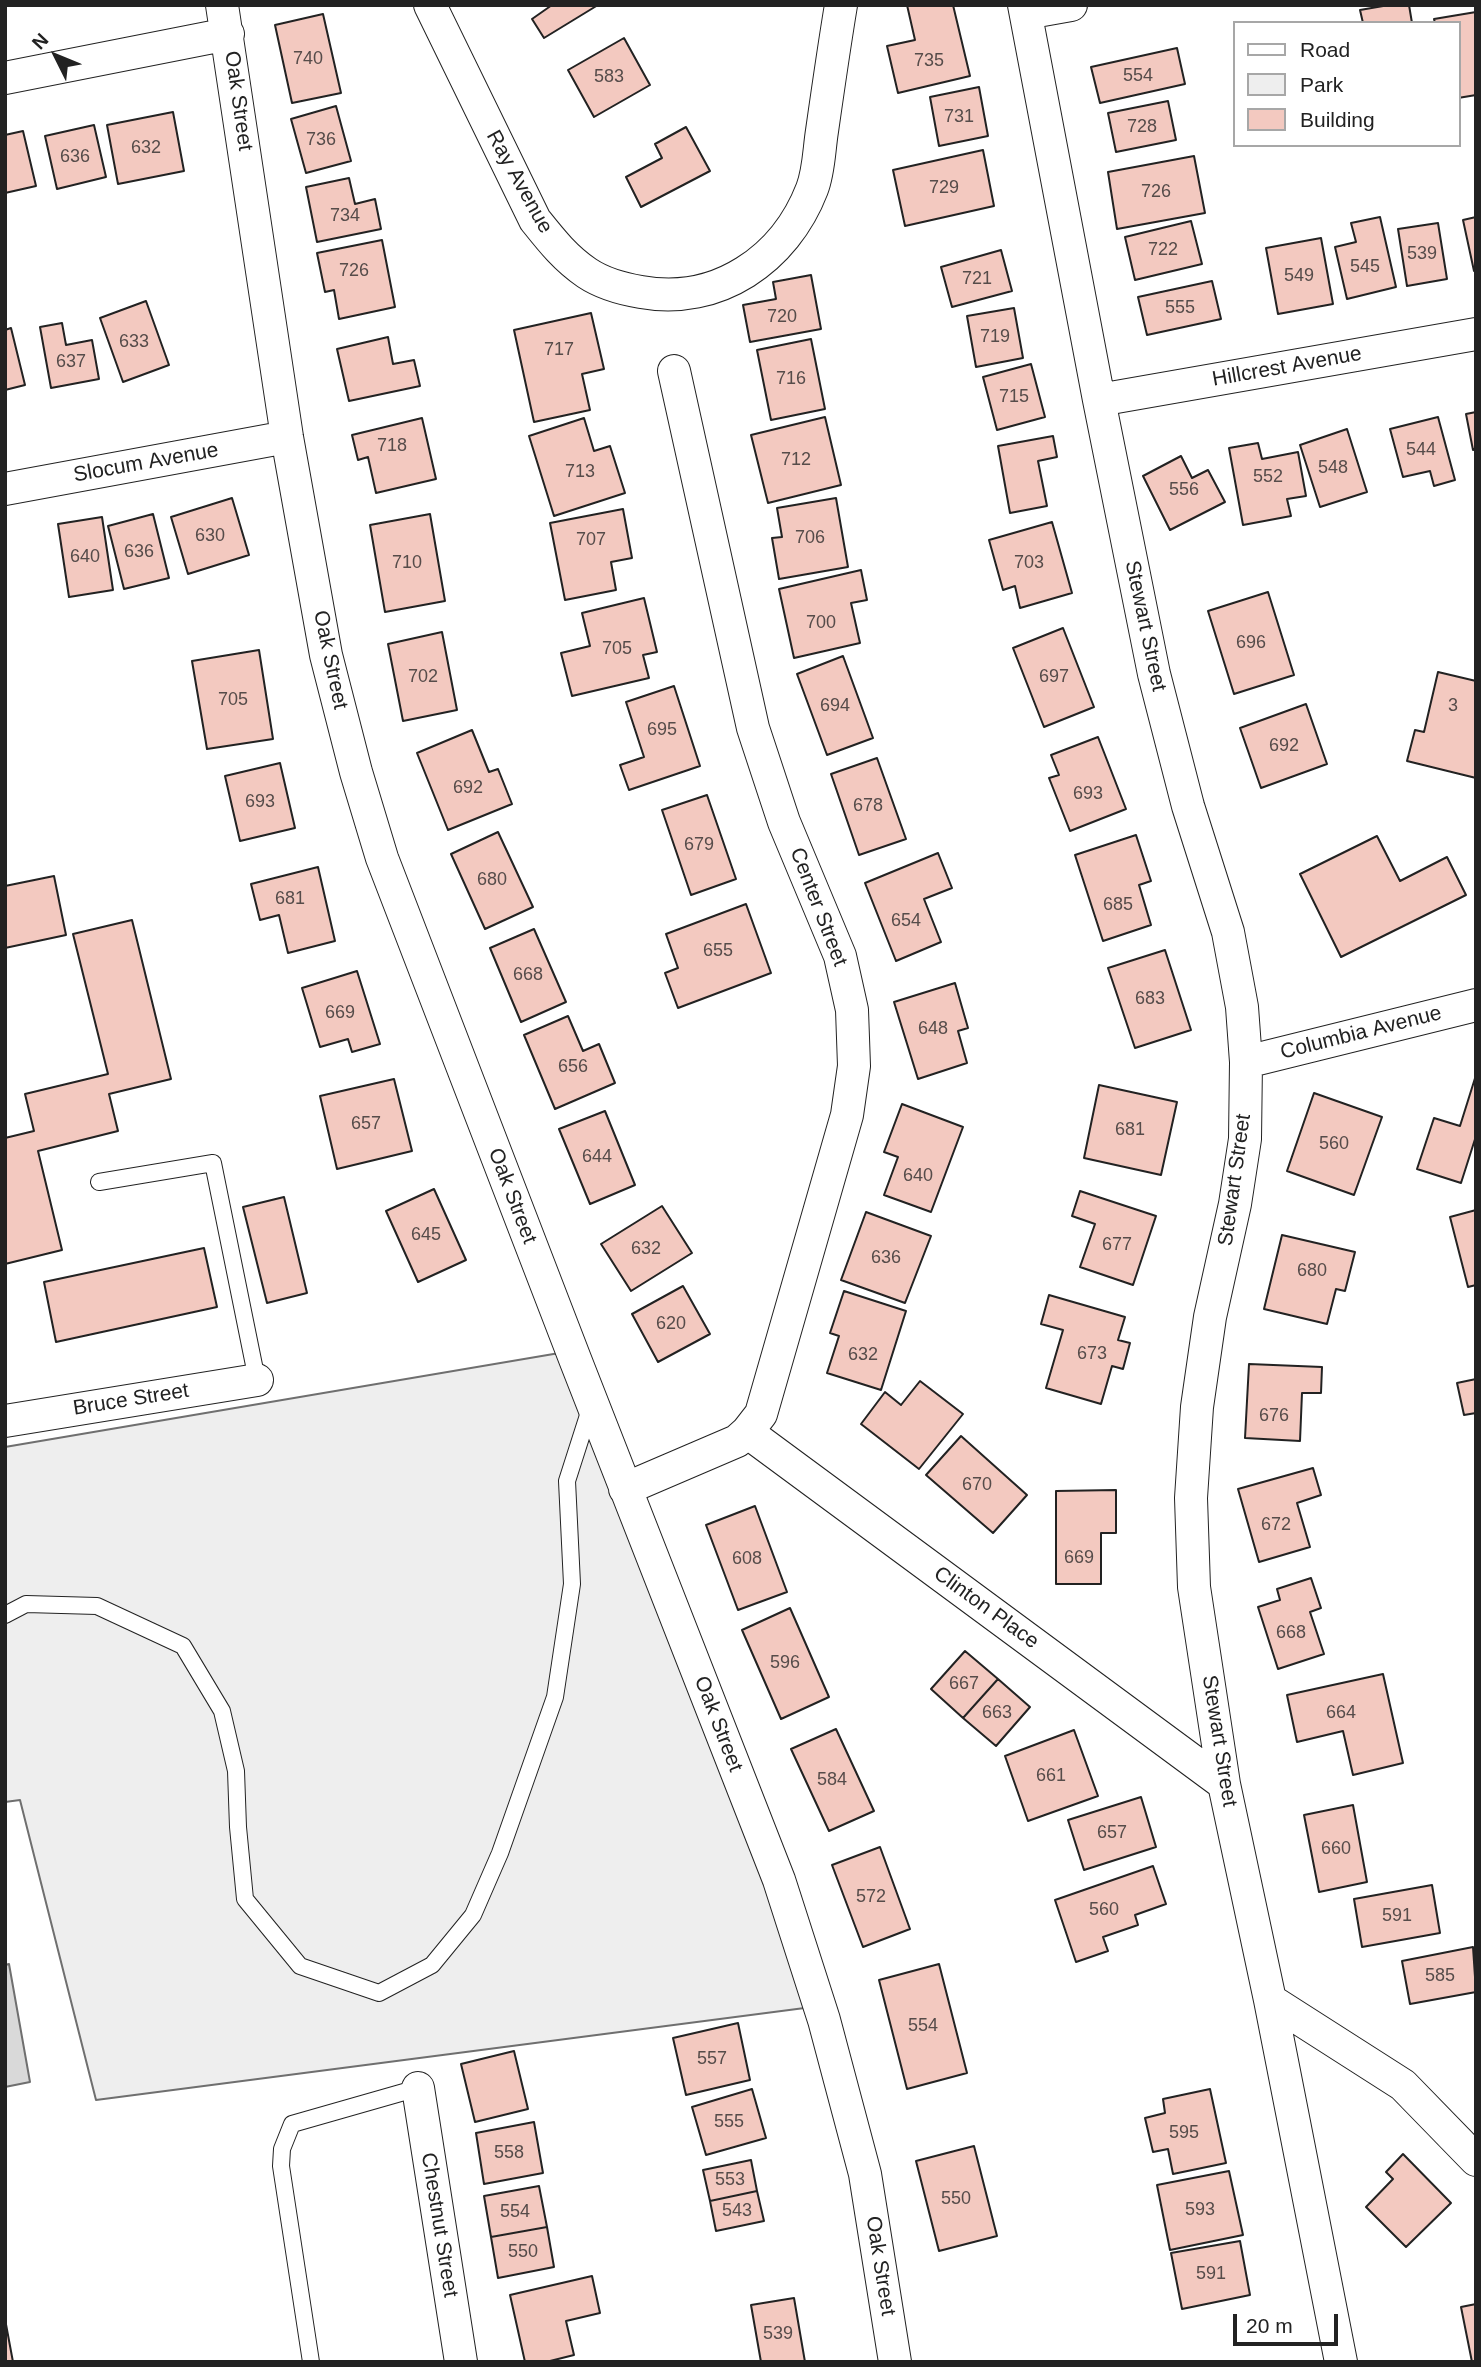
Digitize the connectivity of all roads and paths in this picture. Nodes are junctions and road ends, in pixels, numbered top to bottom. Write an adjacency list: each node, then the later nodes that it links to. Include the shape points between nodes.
1 (430, 5): 2 (street, Ray Avenue, via 535,220 551,241 589,274 623,289 658,295 723,285 755,267 798,220 813,186)
2 (841, 5)
3 (1070, 5): 4 (street)
4 (1025, 9): 9 (street, Stewart Street)
5 (225, 19): 6 (street); 10 (street, Oak Street)
6 (5, 78)
7 (1476, 334): 9 (street, Hillcrest Avenue)
8 (674, 370): 18 (street, Center Street, via 753,728 784,822 840,956 852,1010 854,1066 847,1115 761,1414)
9 (1099, 400): 13 (street, Stewart Street, via 1154,674 1188,806 1228,932)
10 (287, 437): 11 (street, Slocum Avenue); 16 (street, Oak Street, via 326,655 382,858)
11 (5, 489)
12 (1476, 1005): 13 (street, Columbia Avenue)
13 (1247, 1062): 21 (street, Stewart Street, via 1245,1139 1196,1407 1191,1498 1194,1587)
14 (100, 1182): 15 (lane, via 213,1163)
15 (257, 1380): 17 (street, Bruce Street)
16 (592, 1404): 19 (street, Oak Street); 20 (lane, via 567,1481 572,1584 555,1697 500,1853 473,1915 432,1965 379,1993 300,1966 245,1899 236,1771 222,1711 183,1646 97,1606 26,1604)
17 (5, 1420)
18 (747, 1432): 19 (street, Center Street, via 737,1441); 21 (street, Clinton Place)
19 (625, 1489): 27 (street, Oak Street, via 779,1880 824,2020 865,2174)
20 (5, 1615)
21 (1224, 1784): 22 (street, Stewart Street)
22 (1270, 2000): 24 (street, via 1403,2085); 28 (street, Stewart Street)
23 (418, 2088): 25 (lane, via 292,2124 282,2149); 26 (street, Chestnut Street)
24 (1476, 2160)
25 (311, 2362)
26 (461, 2362)
27 (895, 2362)
28 (1341, 2362)

